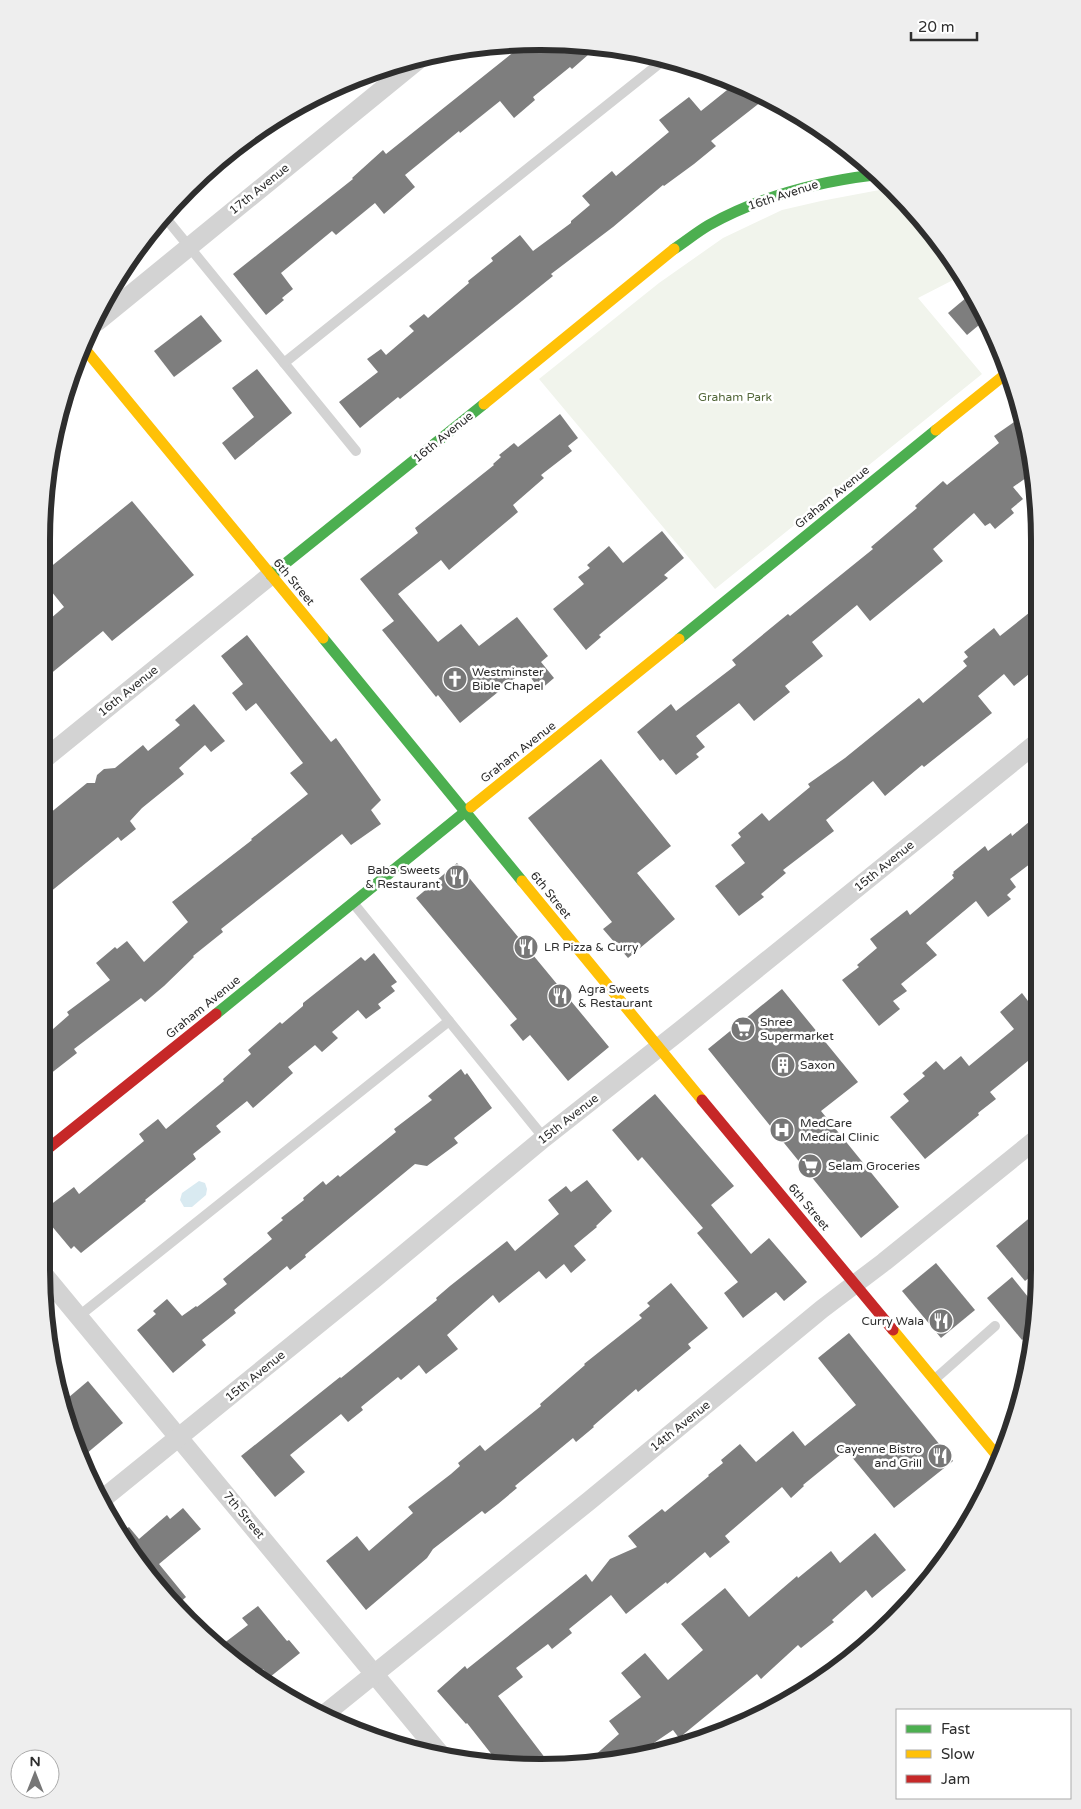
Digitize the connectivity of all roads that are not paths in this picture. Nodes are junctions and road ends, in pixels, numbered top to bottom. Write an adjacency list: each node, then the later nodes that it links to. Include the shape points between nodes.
1 (658, 65): 8 (lane)
2 (407, 69): 5 (street, 17th Avenue)
3 (867, 175): 11 (street, 16th Avenue, via 791,190 709,224 669,252)
4 (168, 221): 5 (lane)
5 (189, 246): 6 (street, 17th Avenue); 8 (lane)
6 (106, 315)
7 (87, 352): 11 (street, 6th Street)
8 (284, 363): 10 (lane)
9 (1003, 377): 14 (street, Graham Avenue)
10 (356, 451)
11 (271, 575): 13 (street, 16th Avenue); 14 (street, 6th Street)
12 (1031, 747): 17 (street, 15th Avenue)
13 (50, 754)
14 (464, 812): 15 (street, Graham Avenue); 17 (street, 6th Street)
15 (353, 903): 16 (lane); 20 (street, Graham Avenue)
16 (449, 1021): 18 (lane); 23 (lane)
17 (659, 1048): 18 (street, 15th Avenue); 22 (street, 6th Street)
18 (544, 1138): 26 (street, 15th Avenue)
19 (1031, 1143): 22 (street, 14th Avenue)
20 (50, 1148)
21 (50, 1282): 23 (street, 7th Street)
22 (855, 1285): 25 (street, 6th Street); 29 (street, 14th Avenue)
23 (80, 1316): 26 (street, 7th Street)
24 (995, 1326): 25 (lane)
25 (934, 1380): 27 (street, 6th Street)
26 (180, 1437): 28 (street, 15th Avenue); 29 (street, 7th Street)
27 (995, 1453)
28 (107, 1496)
29 (375, 1673): 30 (street, 14th Avenue); 31 (street, 7th Street)
30 (329, 1710)
31 (435, 1747)

